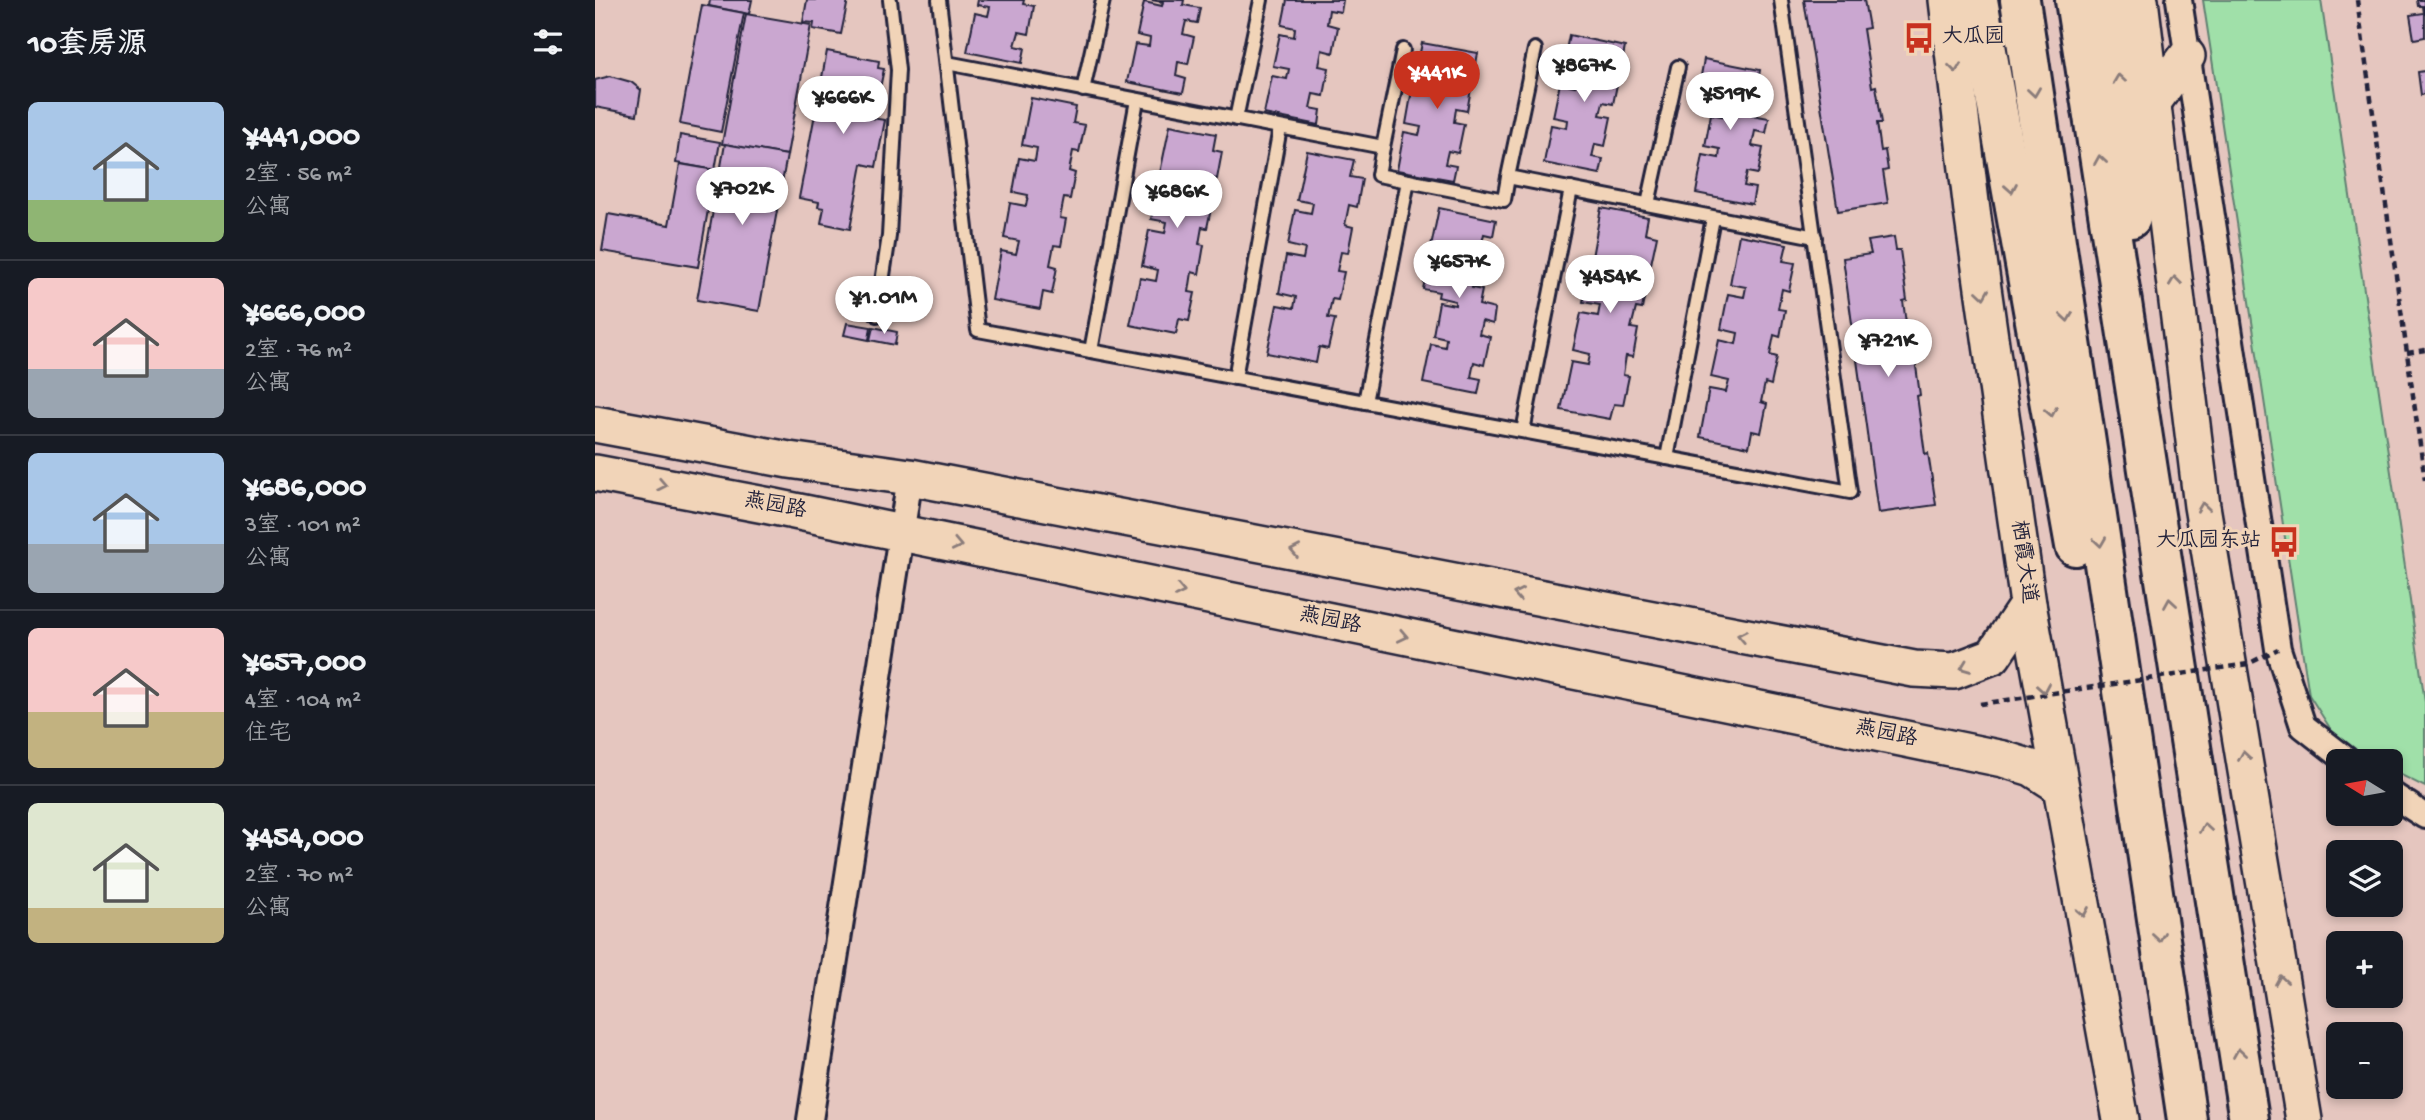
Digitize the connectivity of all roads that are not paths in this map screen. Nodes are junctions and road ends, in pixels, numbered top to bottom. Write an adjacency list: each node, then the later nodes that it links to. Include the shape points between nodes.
1 (890, 0): 30 (lane, via 898,70 889,236)
2 (939, 0): 16 (lane)
3 (1103, 0): 18 (lane)
4 (1261, 0): 21 (lane)
5 (1781, 0): 29 (lane)
6 (1947, 0): 41 (main road, 栖霞大道, one-way to 41)
7 (1978, 0): 46 (highway, one-way to 46, via 2088,620)
8 (2020, 0): 46 (highway, one-way to 46)
9 (2075, 0): 34 (highway, one-way to 9)
10 (2108, 0): 34 (highway, one-way to 10, via 2127,130)
11 (2140, 0): 20 (main road)
12 (2179, 0): 15 (street)
13 (1535, 49): 24 (lane)
14 (1403, 50): 23 (lane)
15 (2187, 56): 20 (main road); 42 (street, via 2278,649 2303,726)
16 (947, 64): 18 (lane); 31 (lane, via 978,330)
17 (1678, 67): 27 (lane)
18 (1083, 90): 19 (lane)
19 (1137, 100): 21 (lane); 31 (lane)
20 (2154, 102): 51 (main road, one-way to 20, via 2202,506)
21 (1235, 119): 22 (lane)
22 (1280, 128): 23 (lane); 32 (lane)
23 (1383, 147): 25 (lane, via 1378,175)
24 (1508, 177): 25 (lane, via 1504,200); 26 (lane)
25 (1408, 181): 33 (lane)
26 (1571, 190): 27 (lane); 36 (lane)
27 (1648, 205): 28 (lane)
28 (1713, 218): 29 (lane); 37 (lane)
29 (1815, 237): 37 (lane, via 1850,492)
30 (877, 315)
31 (1091, 351): 32 (lane)
32 (1235, 377): 33 (lane)
33 (1365, 402): 36 (lane)
34 (2141, 416): 50 (highway, one-way to 34)
35 (595, 424): 39 (main road)
36 (1523, 431): 37 (lane)
37 (1667, 458)
38 (595, 473): 40 (main road, 燕园路, one-way to 40)
39 (910, 477): 40 (street); 41 (main road, one-way to 39, via 1993,656 1954,671 1914,669)
40 (901, 534): 43 (main road, 燕园路, one-way to 43, via 2003,759 2032,768); 47 (street)
41 (2028, 604): 43 (main road, 栖霞大道, one-way to 43)
42 (2333, 749)
43 (2060, 786): 48 (main road, 栖霞大道, one-way to 48)
44 (2403, 802): 45 (street)
45 (2425, 816)
46 (2143, 832): 49 (highway, one-way to 49)
47 (810, 1120)
48 (2121, 1120)
49 (2187, 1120)
50 (2249, 1120)
51 (2304, 1120)

